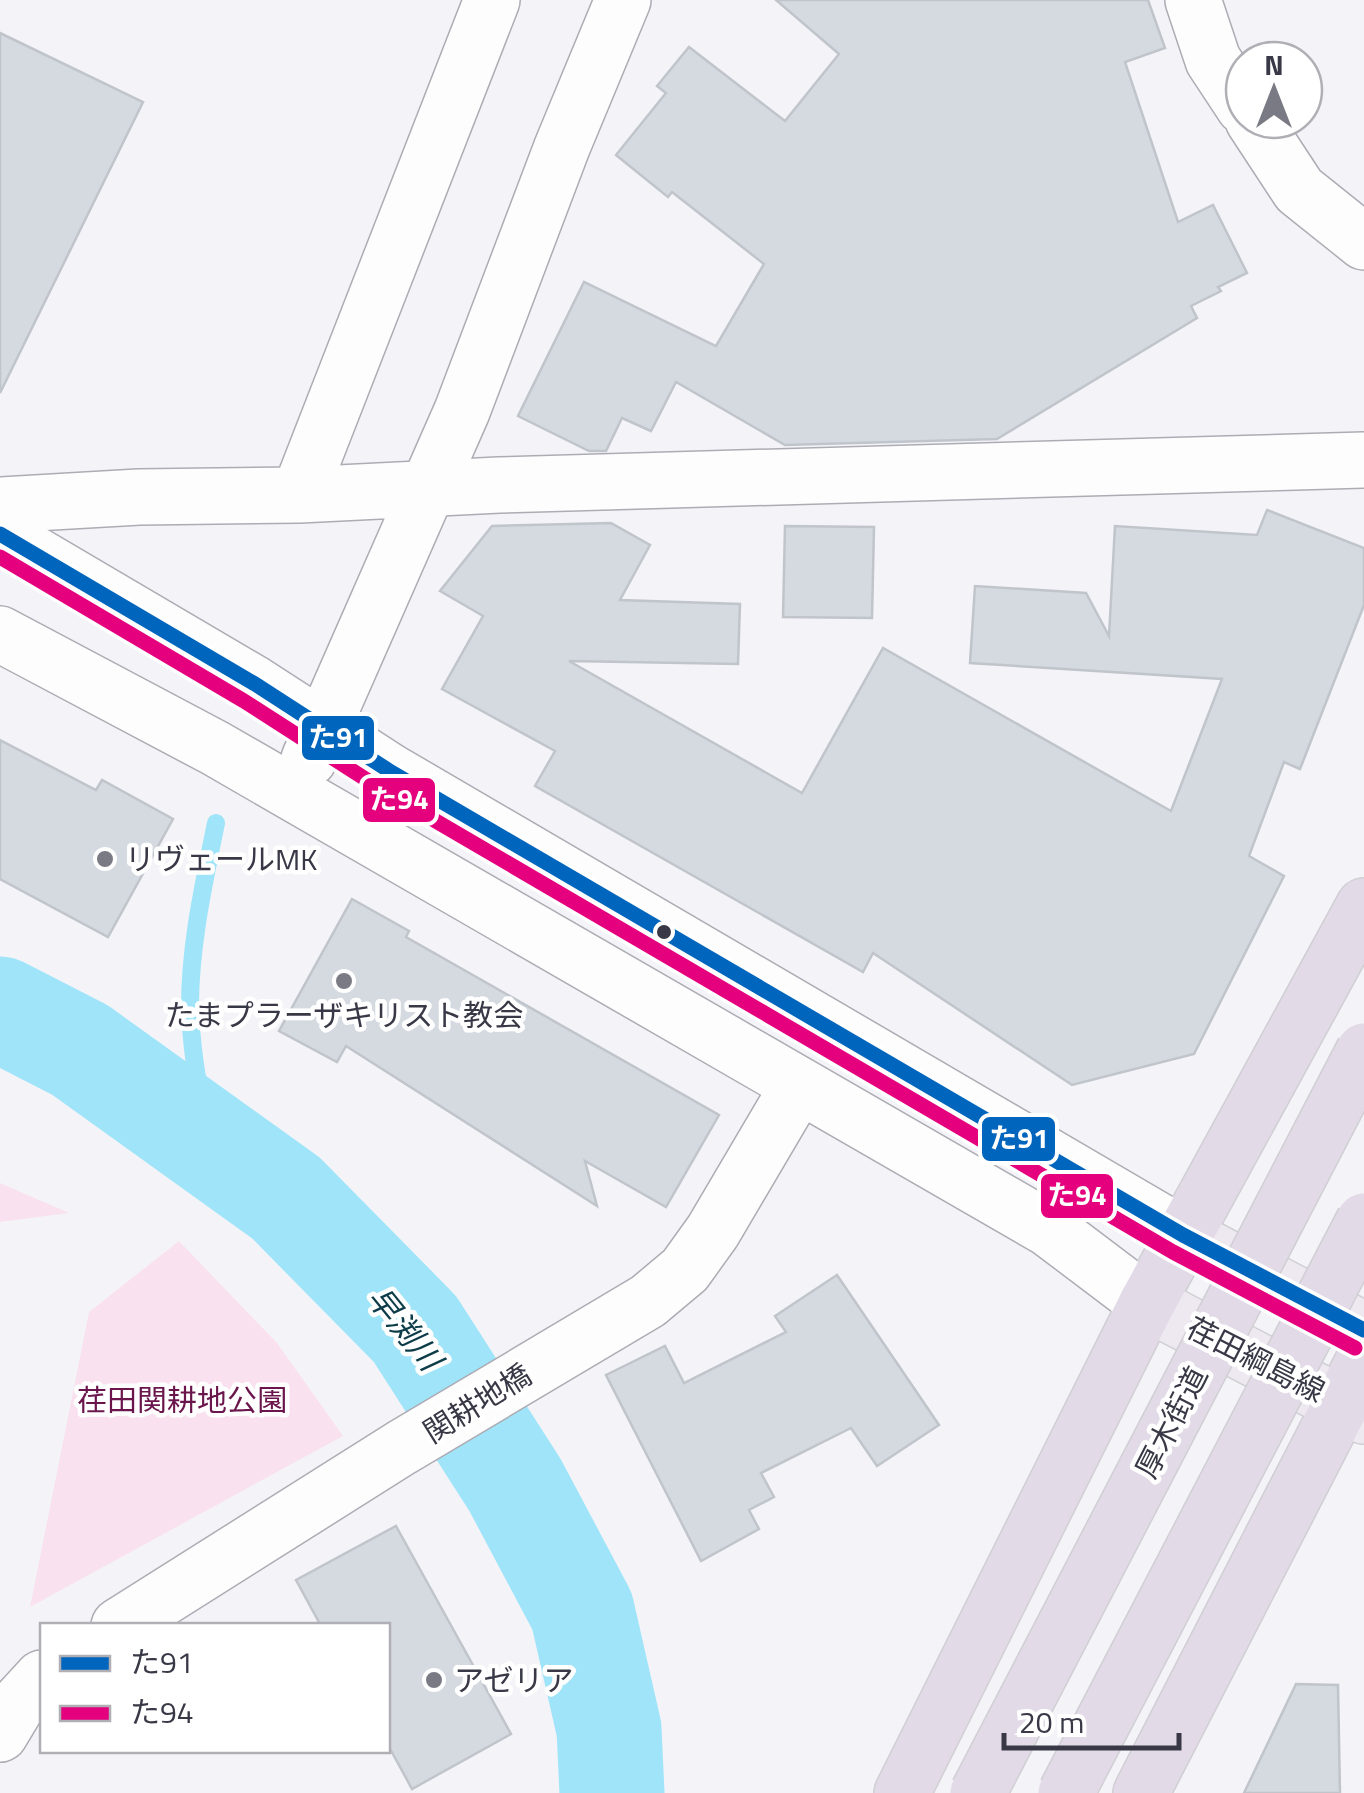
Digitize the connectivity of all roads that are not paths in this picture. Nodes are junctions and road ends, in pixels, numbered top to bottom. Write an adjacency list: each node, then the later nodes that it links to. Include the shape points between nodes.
1 (492, 0): 9 (street)
2 (623, 0): 8 (street)
3 (1192, 0): 4 (street)
4 (1224, 76)
5 (1266, 140): 6 (street, via 1299,190)
6 (1364, 242)
7 (1364, 460): 8 (street)
8 (427, 489): 9 (street); 13 (street)
9 (298, 494): 10 (street)
10 (0, 505)
11 (0, 534): 13 (street)
12 (0, 634): 14 (street)
13 (322, 726): 14 (street); 19 (street)
14 (294, 796): 17 (street)
15 (1364, 906): 19 (highway)
16 (1364, 1051): 27 (highway, 厚木街道, bridge)
17 (799, 1085): 20 (street, via 1048,1229); 23 (street, 関耕地橋, via 713,1231 685,1270 648,1301)
18 (1364, 1221): 28 (highway, bridge)
19 (1183, 1235): 20 (highway); 21 (main road)
20 (1146, 1303): 22 (main road, 荏田綱島線); 26 (highway)
21 (1364, 1330)
22 (1356, 1393): 29 (highway)
23 (124, 1623)
24 (40, 1680): 25 (street)
25 (0, 1734)
26 (902, 1793)
27 (978, 1793)
28 (1066, 1793)
29 (1141, 1793)

